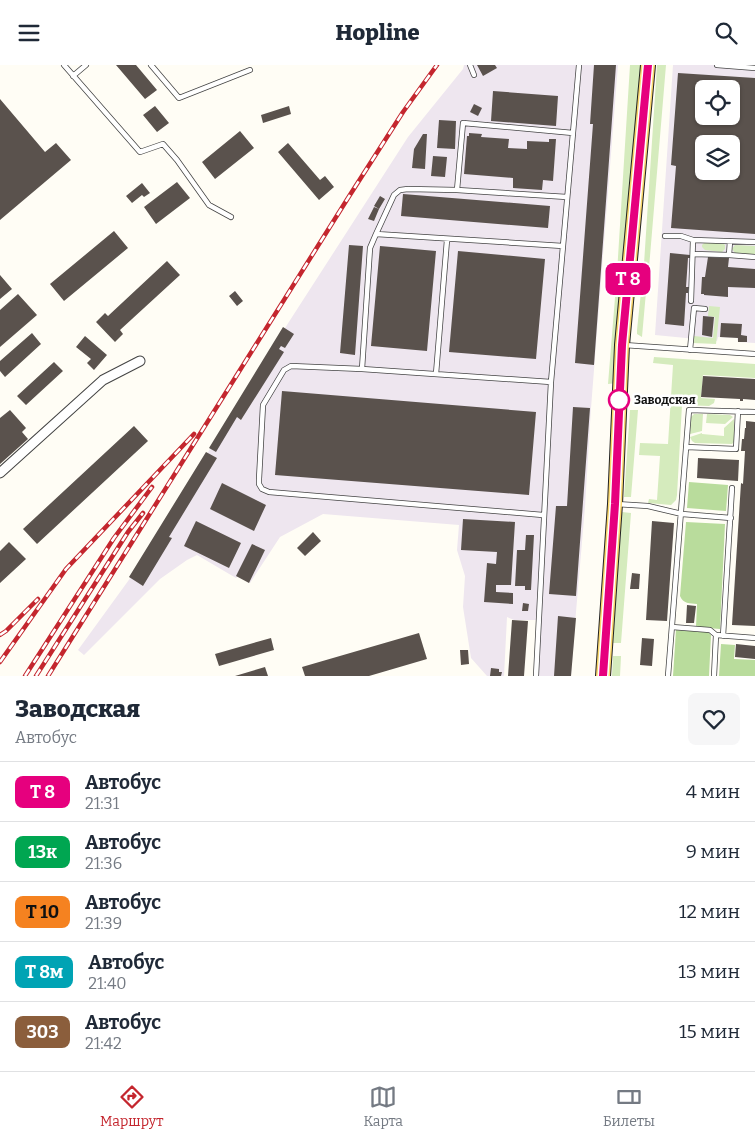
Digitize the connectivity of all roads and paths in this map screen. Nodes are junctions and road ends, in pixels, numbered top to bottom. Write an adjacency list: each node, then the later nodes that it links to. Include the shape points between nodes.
1 (64, 65): 11 (lane)
2 (86, 65): 11 (lane)
3 (151, 65): 9 (lane, via 179,98)
4 (470, 65): 10 (lane)
5 (579, 65): 12 (lane)
6 (648, 65): 28 (main road)
7 (717, 65): 8 (lane)
8 (755, 68)
9 (250, 70)
10 (474, 75)
11 (74, 76): 15 (lane, via 140,152 163,144 209,205)
12 (573, 133): 13 (lane, via 463,123); 14 (lane)
13 (457, 190): 14 (lane); 16 (lane, via 400,190 394,195)
14 (567, 197): 22 (lane)
15 (231, 217)
16 (376, 234): 18 (lane); 32 (lane, via 370,247)
17 (665, 236): 19 (lane)
18 (447, 240): 22 (lane); 33 (lane)
19 (693, 240): 20 (lane); 23 (lane)
20 (730, 241): 21 (lane); 24 (lane)
21 (755, 242)
22 (563, 246): 34 (lane)
23 (693, 254): 24 (lane); 26 (lane)
24 (729, 255): 25 (lane)
25 (755, 257)
26 (690, 301)
27 (705, 309): 29 (lane, via 694,308)
28 (622, 345): 29 (lane); 40 (main road)
29 (690, 350): 30 (lane)
30 (755, 354)
31 (140, 361): 38 (street, via 103,380)
32 (362, 369): 33 (lane); 42 (lane, via 291,366 284,370 263,405 259,479 262,489)
33 (436, 374): 34 (lane)
34 (551, 382): 42 (lane)
35 (738, 411): 36 (lane); 37 (lane, via 689,409); 37 (lane, via 736,449)
36 (755, 412)
37 (686, 447): 41 (lane)
38 (0, 473)
39 (732, 488): 43 (lane)
40 (615, 504): 41 (lane, via 648,506); 49 (main road)
41 (682, 514): 43 (lane); 44 (lane)
42 (543, 515): 48 (lane)
43 (731, 518): 46 (lane)
44 (672, 627): 45 (lane, via 710,630); 50 (lane)
45 (716, 635): 46 (lane); 51 (lane)
46 (723, 636): 47 (lane)
47 (755, 638)
48 (536, 676)
49 (603, 676)
50 (668, 676)
51 (714, 676)

